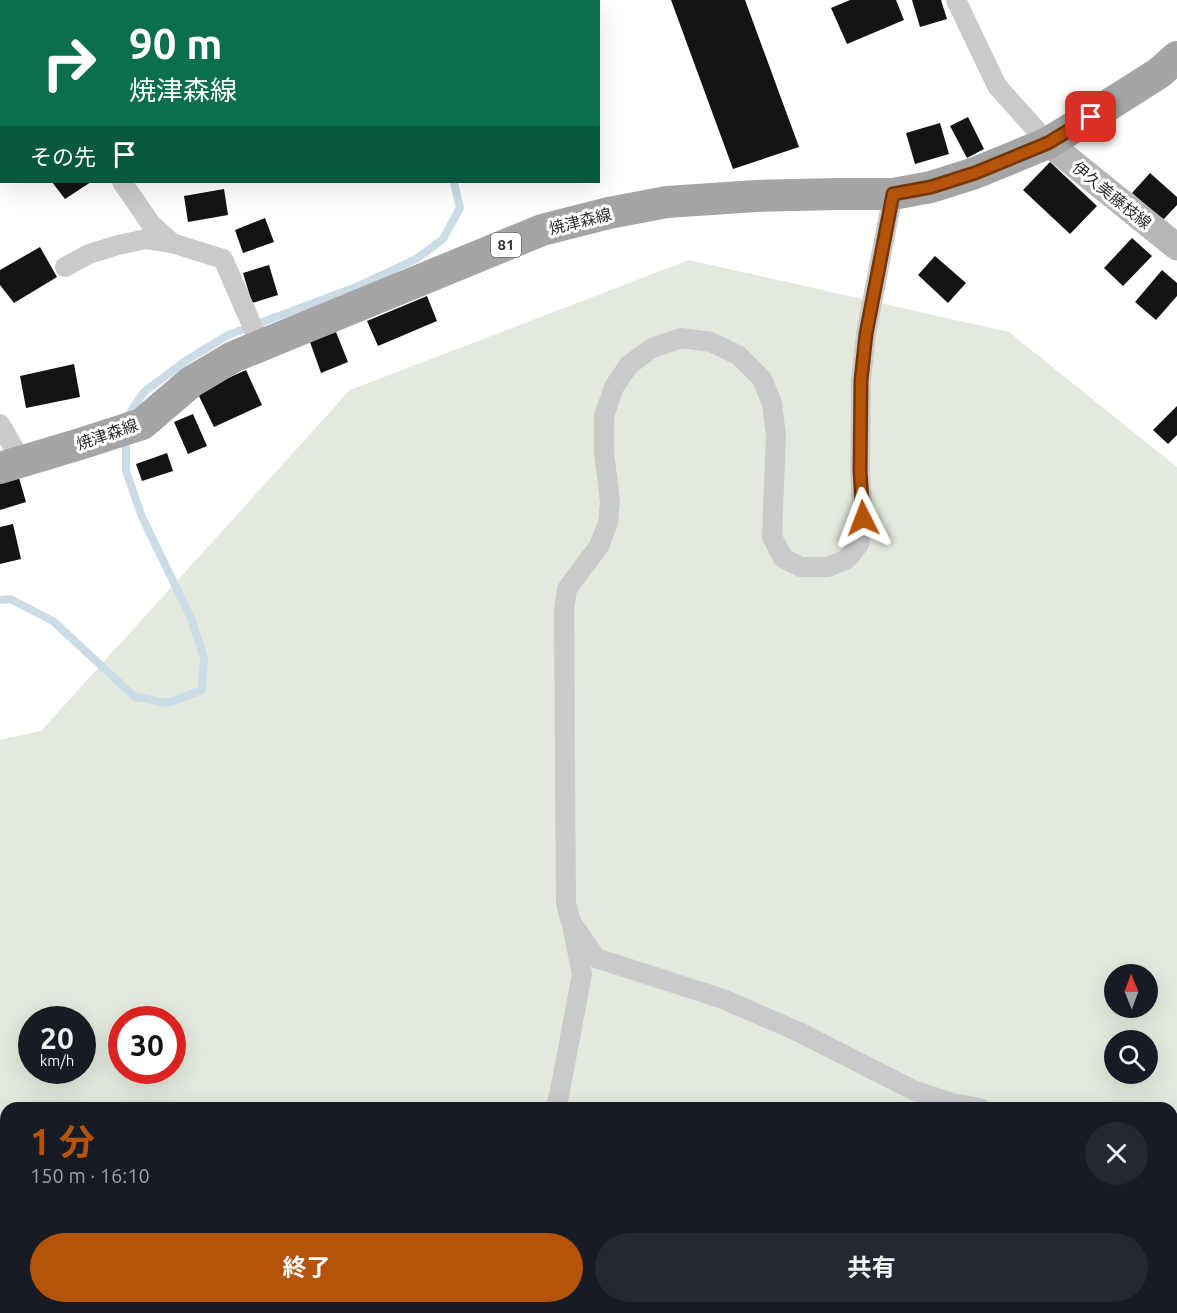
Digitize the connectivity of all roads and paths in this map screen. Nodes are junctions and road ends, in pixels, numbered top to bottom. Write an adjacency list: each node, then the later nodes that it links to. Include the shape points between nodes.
1 (956, 0): 3 (street, via 997,86)
2 (1177, 57): 3 (main road, 焼津森線 / 81)
3 (1048, 143): 5 (main road, 焼津森線 / 81, via 975,173); 7 (main road, 伊久美藤枝線)
4 (123, 183): 6 (street, via 151,224)
5 (893, 194): 9 (main road, 焼津森線 / 81, via 667,202 609,213 542,230); 12 (street, via 861,380 863,518 859,544 847,559 828,567 801,567 783,558 772,537 776,436 772,403 762,379 738,355 711,342 681,338 652,348 629,365 614,387 604,416 608,523 599,546 567,590 564,611 566,903)
6 (172, 243): 8 (street, via 146,239 118,245); 9 (street, via 223,259)
7 (1177, 247)
8 (65, 267)
9 (261, 346): 11 (main road, 焼津森線 / 81, via 233,357 191,382 142,424)
10 (0, 424): 11 (street)
11 (11, 465)
12 (571, 922): 13 (street, via 582,974); 14 (street, via 596,958 723,999 799,1032 913,1090)
13 (557, 1102)
14 (949, 1102)

